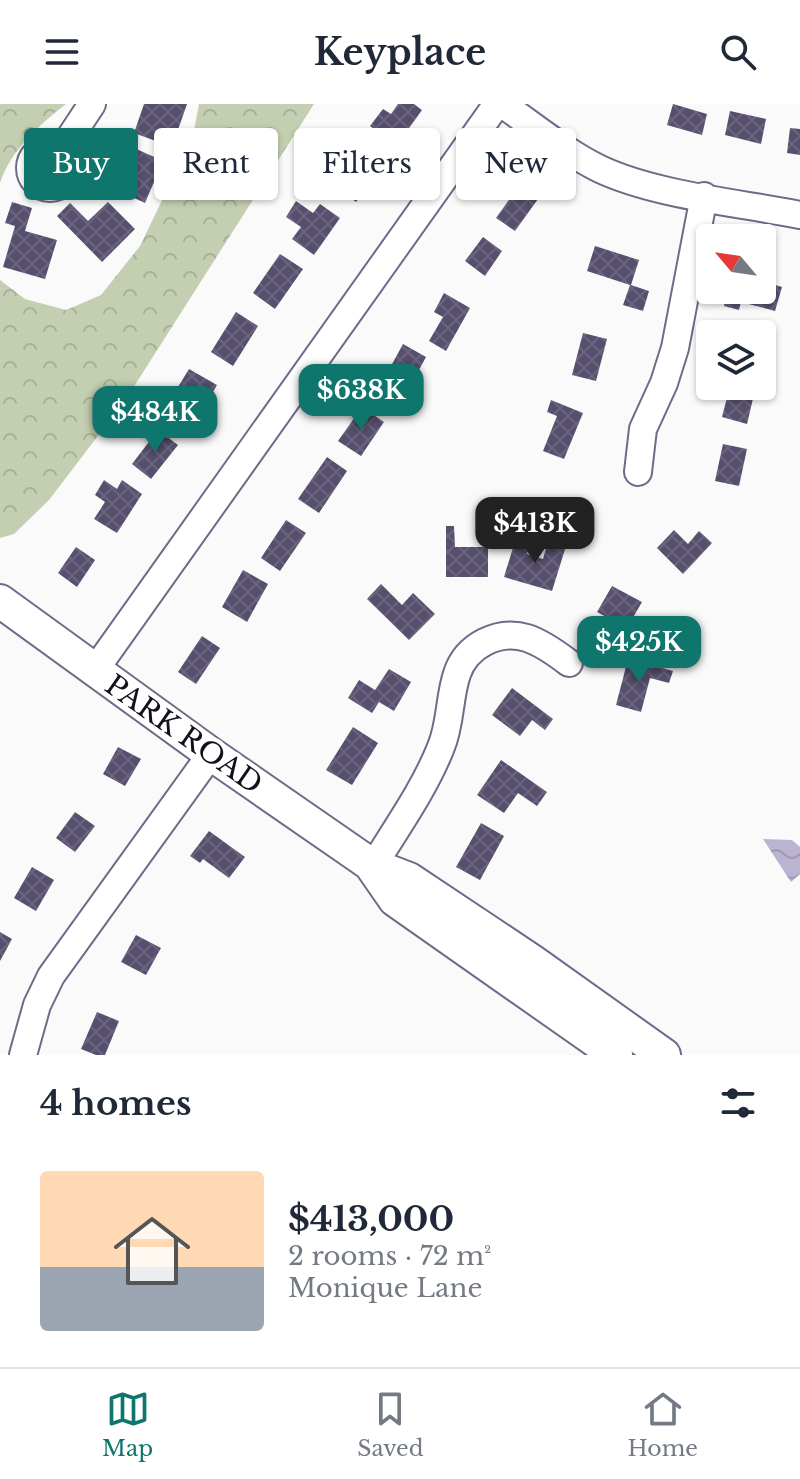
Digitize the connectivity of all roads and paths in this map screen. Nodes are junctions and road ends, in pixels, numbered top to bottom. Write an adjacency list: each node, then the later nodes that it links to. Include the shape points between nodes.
1 (92, 104): 3 (street)
2 (499, 104): 4 (street, via 602,170); 9 (street)
3 (76, 128)
4 (704, 196): 5 (street); 6 (street, via 675,348 643,429)
5 (800, 215)
6 (638, 472)
7 (0, 601): 9 (main road, PARK ROAD)
8 (569, 663): 11 (street, via 521,637 487,640 473,649 456,676 439,752 388,843)
9 (95, 670): 10 (main road, PARK ROAD)
10 (211, 754): 11 (main road, PARK ROAD); 12 (street, via 51,976)
11 (370, 864): 13 (main road, PARK ROAD, via 395,900); 14 (main road, PARK ROAD, via 409,879)
12 (23, 1055)
13 (616, 1055)
14 (664, 1055)

